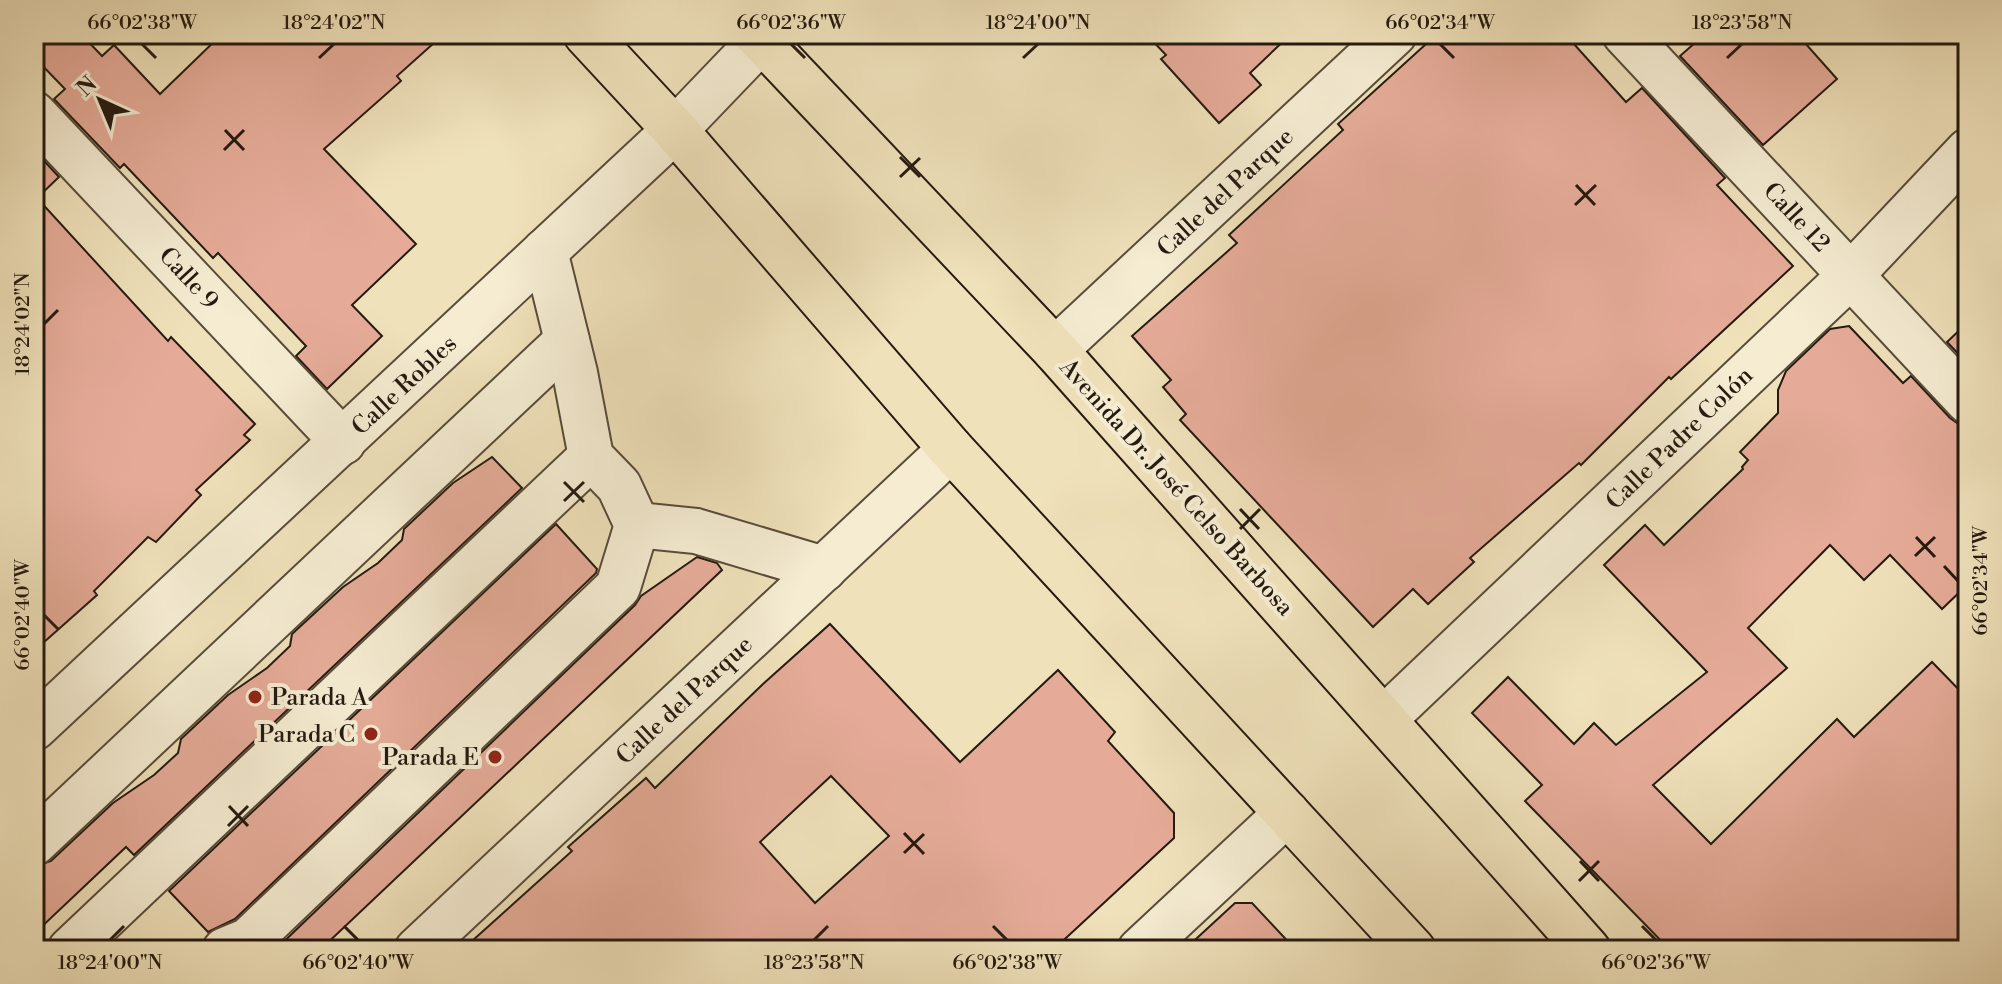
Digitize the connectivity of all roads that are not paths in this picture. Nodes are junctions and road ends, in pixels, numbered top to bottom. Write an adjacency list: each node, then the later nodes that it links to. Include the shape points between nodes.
1 (586, 34): 6 (main road)
2 (1394, 34): 11 (street, Calle del Parque)
3 (1625, 34): 9 (street, Calle 12)
4 (761, 36): 6 (street, Calle Robles); 11 (main road, Avenida Dr. José Celso Barbosa)
5 (34, 114): 13 (street, Calle 9)
6 (675, 130): 8 (street, Calle Robles); 14 (main road)
7 (1968, 151): 9 (street, Calle Padre Colón)
8 (545, 251): 10 (street); 13 (street, Calle Robles)
9 (1851, 275): 12 (street, Calle 12); 19 (street, Calle Padre Colón)
10 (567, 341): 15 (street); 21 (street)
11 (1055, 350): 19 (main road, Avenida Dr. José Celso Barbosa)
12 (1968, 401)
13 (343, 442): 18 (street, Calle Robles)
14 (951, 449): 17 (street, Calle del Parque); 20 (main road)
15 (591, 457): 16 (street, via 619,486); 22 (street)
16 (637, 525): 17 (street, via 696,531); 23 (street, via 618,587 249,940)
17 (824, 569): 24 (street, Calle del Parque)
18 (39, 713)
19 (1384, 719): 27 (main road, Avenida Dr. José Celso Barbosa)
20 (1287, 813): 25 (street); 26 (main road)
21 (34, 843)
22 (70, 950)
23 (225, 950)
24 (417, 950)
25 (1140, 950)
26 (1413, 950)
27 (1588, 950)

